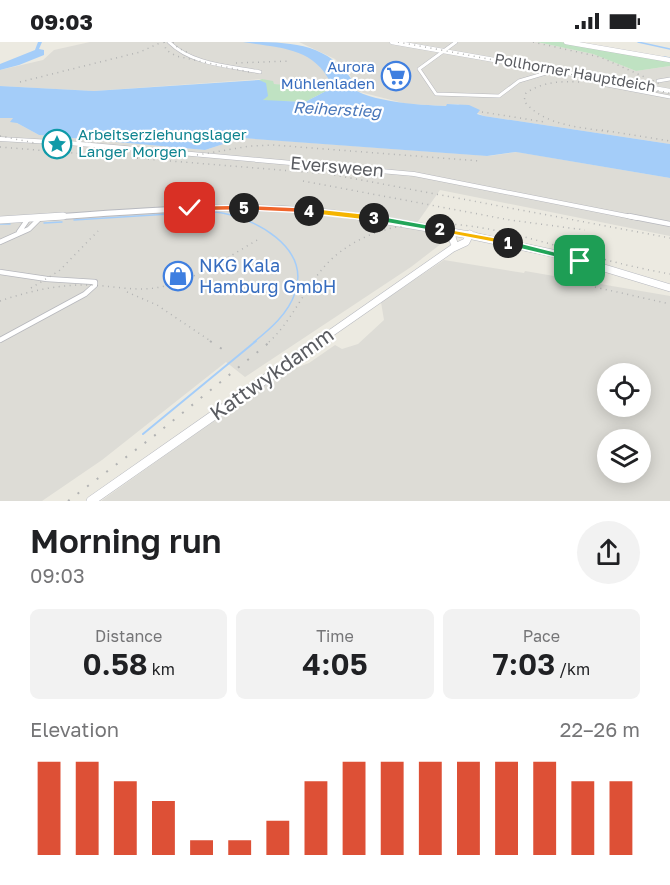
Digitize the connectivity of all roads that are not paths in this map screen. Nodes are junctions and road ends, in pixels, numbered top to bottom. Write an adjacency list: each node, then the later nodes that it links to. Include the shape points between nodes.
1 (169, 42): 7 (street, via 198,59)
2 (392, 42): 5 (main road, Pollhorner Hauptdeich)
3 (456, 42): 5 (street)
4 (566, 42): 6 (main road)
5 (444, 52): 8 (street, via 419,69 436,93 499,96 516,82); 12 (main road, Pollhorner Hauptdeich)
6 (670, 60)
7 (261, 72)
8 (546, 73)
9 (670, 79): 10 (street)
10 (658, 81)
11 (607, 85): 13 (street)
12 (670, 91)
13 (670, 97)
14 (0, 139): 18 (street, Eversween, via 414,174)
15 (28, 219): 16 (main road); 17 (main road); 22 (street, via 22,231)
16 (39, 219): 19 (main road, via 248,208 336,213); 22 (street, via 29,229)
17 (0, 220)
18 (670, 224)
19 (426, 227): 20 (main road); 23 (main road, via 450,236)
20 (467, 236): 21 (main road); 23 (main road, Kattwykdamm)
21 (490, 239): 25 (main road)
22 (2, 241)
23 (453, 246): 27 (main road, Kattwykdamm)
24 (0, 272): 26 (street, via 95,282 86,294)
25 (670, 288)
26 (0, 340)
27 (91, 501)

